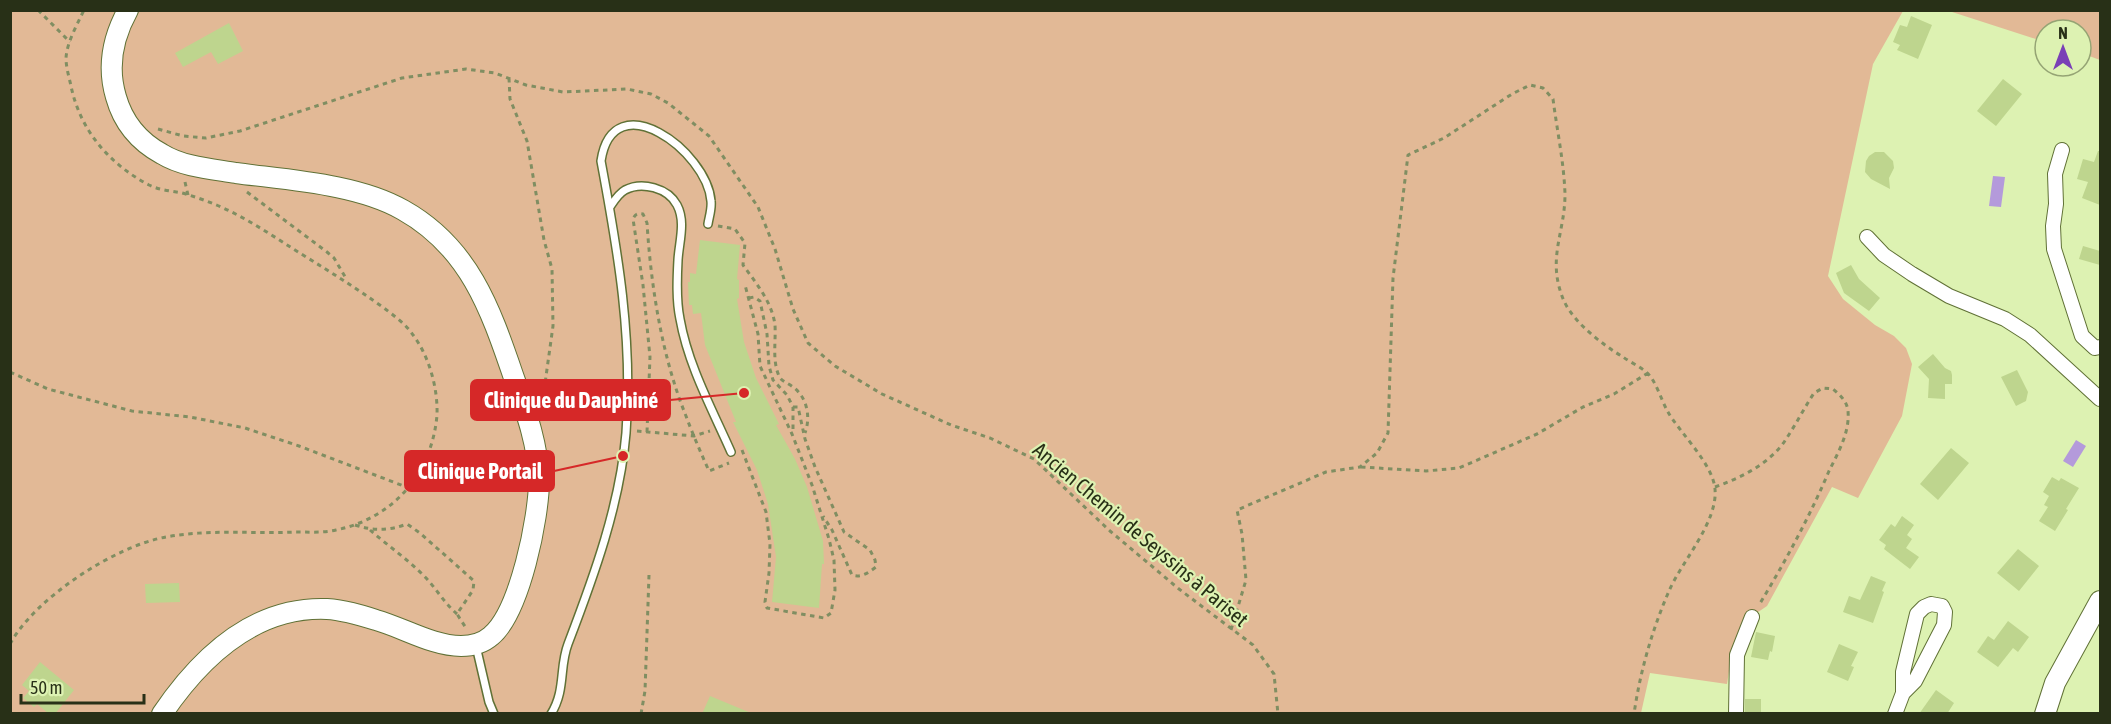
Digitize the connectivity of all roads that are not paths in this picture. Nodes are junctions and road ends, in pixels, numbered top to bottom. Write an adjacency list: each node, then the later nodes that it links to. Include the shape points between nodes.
1 (128, 10): 11 (main road, via 114,44 111,69 122,118 134,133 164,156 187,164 312,184 385,201 437,233 476,282 494,320 534,435 539,478 536,519 510,610 495,632)
2 (2062, 150): 6 (street, via 2055,174 2054,249 2082,336 2095,348)
3 (610, 207): 4 (lane, via 601,161 607,140 626,127 648,126 678,145 698,169 711,202); 8 (lane, via 618,195 637,186 658,190 676,203 682,220 678,259 683,337); 15 (lane, via 628,348 626,429 614,503 588,592 566,649 560,695)
4 (708, 224)
5 (1867, 237): 7 (street, via 1884,255 1949,296 2005,319 2030,335)
6 (2100, 347)
7 (2100, 399)
8 (731, 452)
9 (2100, 602): 18 (main road, via 2055,683)
10 (1752, 617): 16 (street, via 1737,655)
11 (476, 644): 13 (main road, via 448,645 351,613 303,610 263,621 227,641 190,676); 14 (lane)
12 (1903, 693): 12 (street, via 1915,681 1944,625 1942,606 1931,604 1917,614 1903,672); 17 (street)
13 (162, 714)
14 (494, 714)
15 (551, 714)
16 (1736, 714)
17 (1895, 714)
18 (2044, 714)

